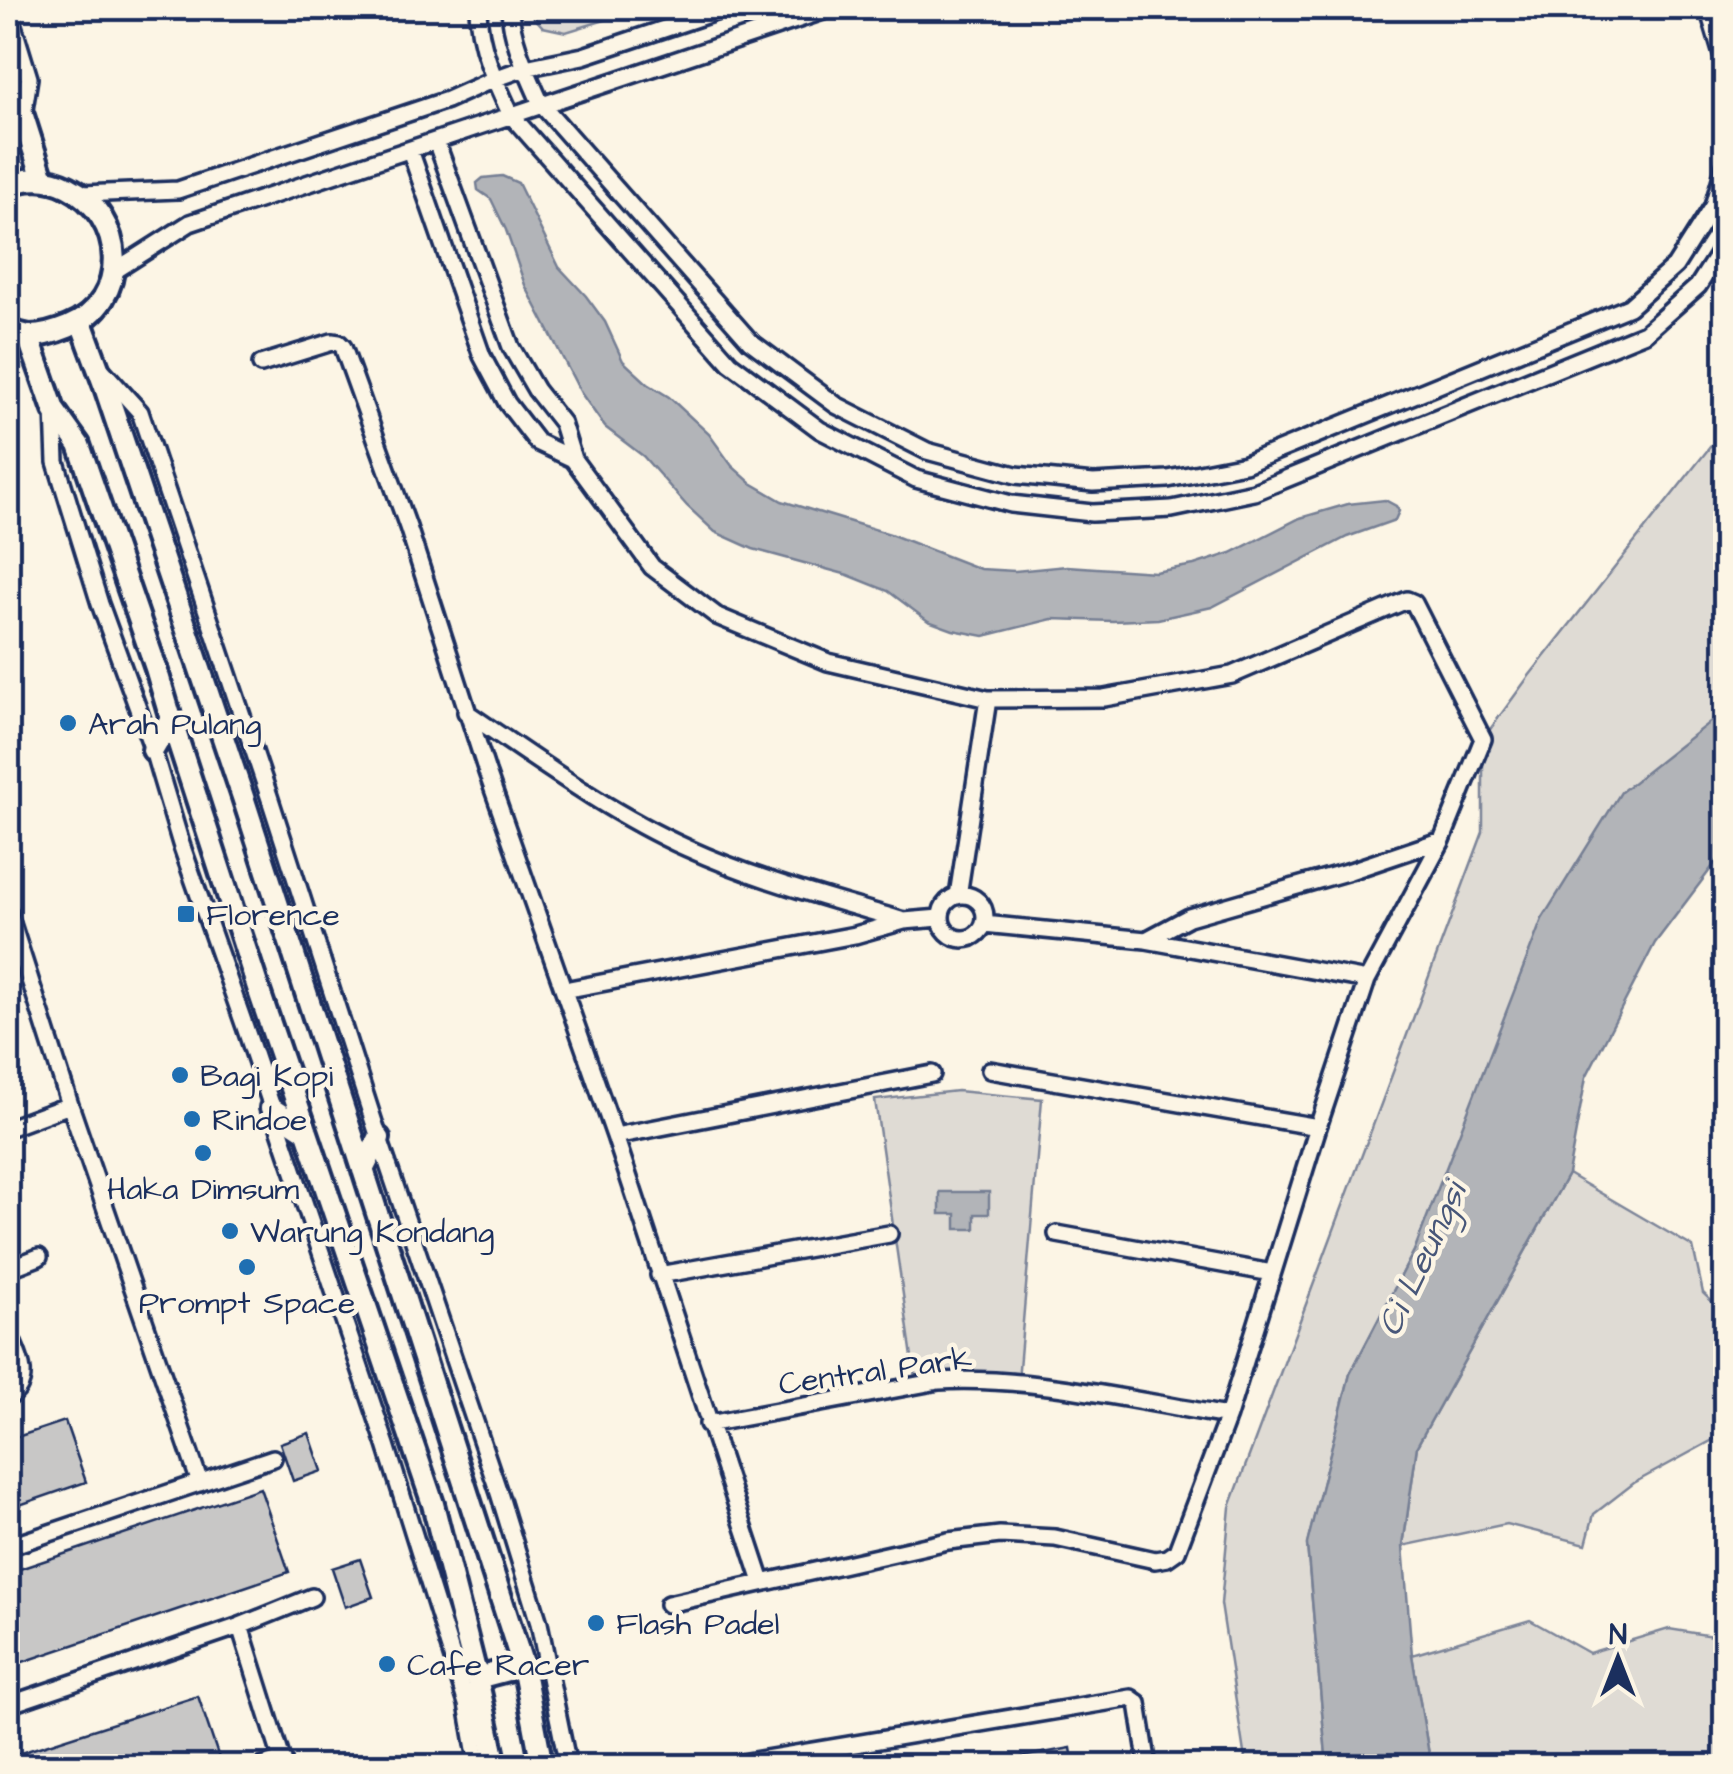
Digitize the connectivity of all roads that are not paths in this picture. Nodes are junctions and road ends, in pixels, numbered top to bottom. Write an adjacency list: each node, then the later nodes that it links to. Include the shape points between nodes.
1 (478, 8): 9 (street)
2 (510, 8): 7 (street)
3 (727, 8): 7 (street, via 583,56)
4 (832, 8): 11 (street)
5 (1708, 8): 8 (street)
6 (8, 9): 13 (street, via 28,78)
7 (525, 68): 9 (street); 11 (street)
8 (1726, 68)
9 (494, 79): 12 (street); 19 (street, via 178,190)
10 (8, 81): 13 (street)
11 (541, 104): 12 (street); 16 (street, via 750,341 836,405 927,451 1016,475 1093,483 1168,479 1245,464 1629,307 1675,266 1713,206)
12 (510, 115): 14 (street); 20 (street, via 730,363 820,430 916,479 1060,510 1172,508 1254,492 1645,333 1698,286)
13 (22, 116): 17 (street)
14 (436, 141): 15 (street); 27 (street, via 511,347 562,423)
15 (410, 150): 21 (street, via 190,224); 27 (street, via 482,356 507,404 537,442)
16 (1726, 162)
17 (43, 179): 18 (street); 19 (street)
18 (8, 186)
19 (82, 194): 21 (street, via 109,229)
20 (1726, 242)
21 (113, 272): 22 (street, via 106,294)
22 (81, 322): 23 (street, via 55,332); 24 (street)
23 (18, 333): 26 (street)
24 (96, 364): 49 (street, via 140,412); 50 (street)
25 (261, 364): 29 (street, via 332,342 343,346)
26 (54, 410): 30 (street, via 78,445); 31 (street, via 56,462)
27 (573, 458): 28 (street, via 652,567 717,616 828,662)
28 (988, 698): 32 (street, via 1104,698 1232,676 1407,600 1482,739); 33 (street)
29 (466, 712): 36 (street, via 684,847); 40 (street)
30 (171, 719): 31 (street); 47 (street)
31 (153, 750): 44 (street)
32 (1442, 840): 38 (street, via 1189,917); 39 (street)
33 (958, 896): 35 (street, via 945,903); 37 (street, via 984,909)
34 (8, 912): 43 (street)
35 (940, 918): 36 (street); 37 (street, via 960,940)
36 (904, 922): 40 (street)
37 (984, 924): 38 (street)
38 (1146, 940): 39 (street)
39 (1368, 980): 45 (street)
40 (564, 990): 48 (street)
41 (990, 1070): 45 (street)
42 (932, 1074): 48 (street)
43 (70, 1104): 46 (street); 62 (street)
44 (271, 1108): 47 (street); 74 (street, via 436,1603)
45 (1318, 1127): 55 (street)
46 (8, 1128)
47 (306, 1131): 69 (street, via 433,1504)
48 (614, 1136): 56 (street)
49 (379, 1138): 50 (street); 77 (street, via 539,1623)
50 (363, 1170): 68 (street)
51 (889, 1234): 56 (street)
52 (1057, 1234): 55 (street)
53 (38, 1257): 54 (street)
54 (8, 1269)
55 (1272, 1272): 59 (street)
56 (659, 1275): 60 (street)
57 (8, 1332): 58 (street, via 23,1378)
58 (8, 1398)
59 (1228, 1416): 60 (street, Central Park, via 1022,1382 955,1380); 64 (street, via 1177,1551 1167,1558 1000,1534)
60 (708, 1424): 64 (street)
61 (272, 1458): 62 (street)
62 (200, 1483): 63 (street)
63 (8, 1547)
64 (762, 1582): 66 (street)
65 (312, 1598): 67 (street)
66 (668, 1604)
67 (240, 1626): 70 (street); 71 (street)
68 (523, 1666): 69 (street); 76 (street)
69 (478, 1678): 75 (street)
70 (8, 1705)
71 (284, 1763): 73 (street)
72 (755, 1764): 78 (street); 79 (street, via 1131,1698 1138,1702)
73 (262, 1766)
74 (478, 1766)
75 (496, 1766)
76 (542, 1766)
77 (568, 1766)
78 (723, 1766)
79 (1148, 1766)

